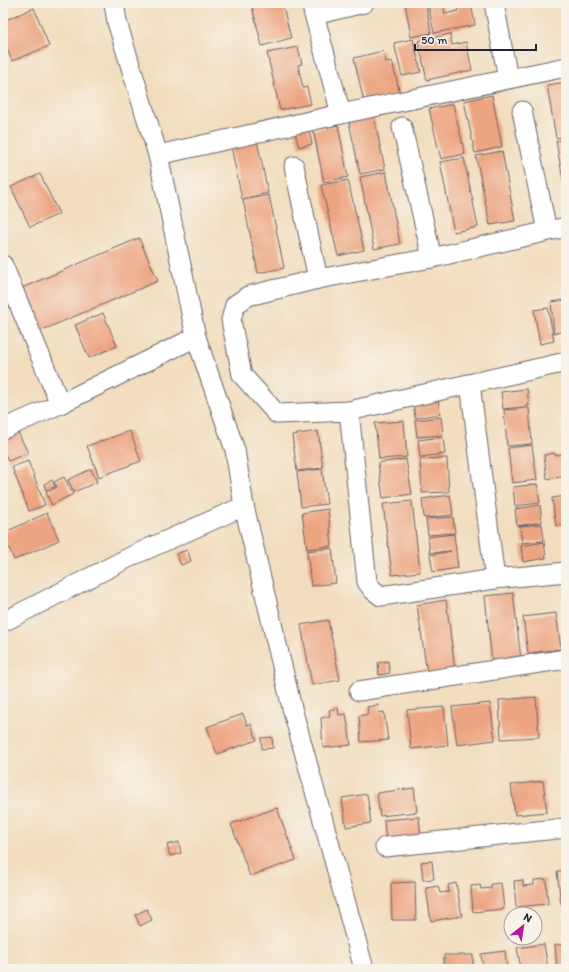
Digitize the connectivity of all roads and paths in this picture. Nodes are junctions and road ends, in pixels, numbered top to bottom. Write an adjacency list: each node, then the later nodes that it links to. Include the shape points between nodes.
1 (114, 3): 10 (street, via 117,22)
2 (364, 3): 4 (street)
3 (494, 3): 6 (street)
4 (313, 9): 8 (street)
5 (566, 67): 6 (street)
6 (508, 79): 8 (street)
7 (522, 111): 13 (street)
8 (341, 114): 10 (street)
9 (402, 127): 14 (street)
10 (158, 155): 17 (street)
11 (294, 166): 16 (street)
12 (566, 227): 13 (street)
13 (546, 231): 14 (street)
14 (432, 258): 16 (street)
15 (3, 265): 20 (street)
16 (318, 279): 21 (street, via 248,296 235,305 231,320 242,375 277,414)
17 (196, 337): 20 (street); 23 (street, via 235,450)
18 (566, 362): 19 (street)
19 (470, 384): 21 (street); 25 (street)
20 (60, 404): 22 (street)
21 (349, 411): 25 (street, via 367,582 373,590 381,596)
22 (3, 429)
23 (244, 506): 26 (street, via 134,555); 31 (street, via 292,708)
24 (566, 572): 25 (street)
25 (495, 579)
26 (3, 622)
27 (566, 659): 28 (street)
28 (358, 691)
29 (566, 828): 30 (street)
30 (385, 847)
31 (364, 969)

